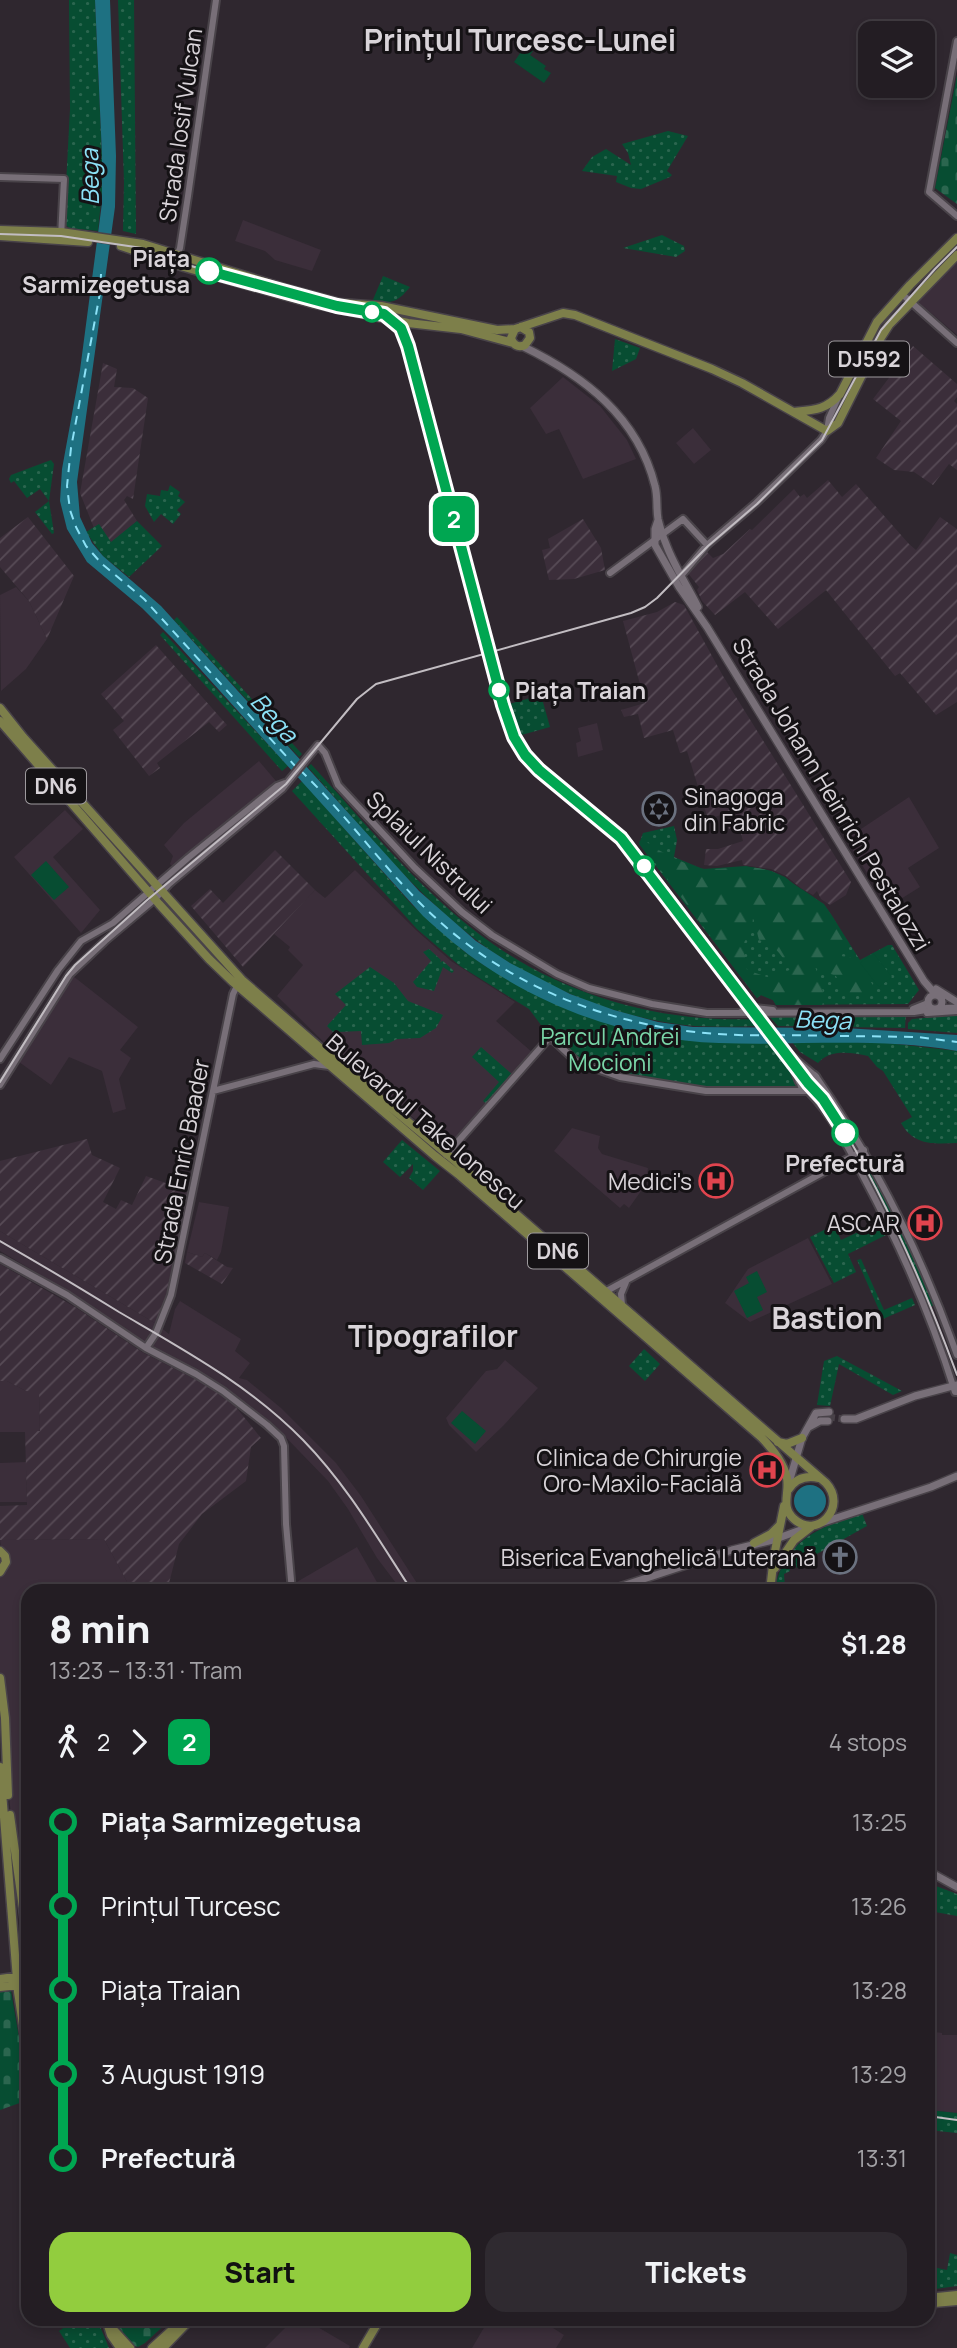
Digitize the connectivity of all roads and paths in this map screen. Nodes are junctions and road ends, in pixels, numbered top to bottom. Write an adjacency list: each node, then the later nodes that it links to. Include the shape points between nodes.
1 (216, 0): 10 (street, Strada Iosif Vulcan)
2 (957, 41): 4 (street, via 929,192)
3 (0, 177): 7 (street, via 64,179)
4 (957, 216)
5 (0, 230): 7 (main road)
6 (0, 236): 7 (main road)
7 (61, 236): 10 (main road, via 125,244)
8 (957, 239): 11 (main road, DJ592)
9 (957, 255): 12 (main road, DJ592)
10 (176, 259): 14 (main road, via 340,303 403,310 498,330); 17 (main road, via 311,303 461,329)
11 (902, 294): 12 (street); 19 (main road, DJ592, via 877,322)
12 (911, 302): 16 (street); 21 (main road, DJ592, via 884,332 838,423)
13 (537, 322): 14 (main road); 15 (main road); 20 (main road, via 563,313 575,315 712,369)
14 (518, 328): 15 (main road, via 527,330); 17 (main road, via 511,335)
15 (530, 337): 17 (main road); 18 (main road)
16 (957, 343)
17 (518, 345): 18 (main road)
18 (537, 353): 22 (main road, via 587,383 621,417 651,472)
19 (839, 394): 20 (main road, DJ592, via 825,407); 21 (street)
20 (794, 412): 21 (main road)
21 (827, 431): 26 (street)
22 (659, 520): 23 (main road, Strada Johann Heinrich Pestalozzi); 24 (main road)
23 (663, 533): 24 (street); 25 (main road, Strada Johann Heinrich Pestalozzi); 26 (street, via 683,519)
24 (655, 539): 25 (street); 27 (street); 29 (main road, Strada Johann Heinrich Pestalozzi)
25 (666, 545): 28 (main road, Strada Johann Heinrich Pestalozzi)
26 (707, 545): 28 (street)
27 (610, 573)
28 (681, 574): 29 (street); 30 (main road, Strada Johann Heinrich Pestalozzi)
29 (676, 583): 30 (main road, Strada Johann Heinrich Pestalozzi)
30 (707, 627): 34 (main road, Strada Johann Heinrich Pestalozzi)
31 (0, 708): 33 (main road, DN6)
32 (0, 721): 33 (main road, DN6)
33 (155, 892): 35 (main road, Bulevardul Take Ionescu / DN6, via 209,959); 40 (street, Splaiul Nistrului, via 282,789 318,745 338,785 415,868 462,912 514,950 589,988 707,1013); 42 (street, via 74,948); 45 (street, via 70,974)
34 (924, 981): 36 (main road, Strada Johann Heinrich Pestalozzi); 37 (main road, Strada Johann Heinrich Pestalozzi); 38 (main road)
35 (239, 983): 43 (main road, Bulevardul Take Ionescu / DN6); 46 (street, Strada Enric Baader); 50 (main road, Bulevardul Take Ionescu / DN6)
36 (939, 998): 37 (main road); 37 (main road, via 941,1006); 38 (main road)
37 (931, 1005): 38 (main road); 39 (street, Splaiul Nistrului)
38 (957, 1007): 39 (street)
39 (912, 1011): 40 (street, Splaiul Nistrului)
40 (757, 1013): 41 (street)
41 (787, 1052): 44 (street); 47 (street)
42 (0, 1059)
43 (332, 1068): 46 (street, via 314,1064); 50 (main road, Bulevardul Take Ionescu / DN6)
44 (815, 1076): 47 (street, via 817,1087); 47 (street, via 803,1075); 48 (street)
45 (0, 1085)
46 (214, 1088): 55 (street, Strada Enric Baader, via 171,1295)
47 (804, 1089): 49 (street, via 827,1114); 50 (street, via 706,1091 620,1077 577,1062 550,1037)
48 (864, 1150): 49 (street); 56 (street, via 911,1243)
49 (853, 1156): 52 (street); 57 (street, via 908,1269)
50 (444, 1158): 53 (main road, Bulevardul Take Ionescu / DN6)
51 (0, 1258): 55 (street, via 67,1295)
52 (626, 1282): 53 (street); 54 (street, via 621,1294)
53 (602, 1294): 54 (main road, Bulevardul Take Ionescu / DN6); 64 (main road, Bulevardul Take Ionescu / DN6, via 773,1449 786,1476)
54 (625, 1310): 60 (main road, Bulevardul Take Ionescu / DN6)
55 (146, 1348): 73 (street, via 223,1391 281,1438)
56 (957, 1355)
57 (956, 1389): 58 (main road, via 915,1396)
58 (844, 1419)
59 (803, 1434): 59 (main road, via 816,1422 828,1416 811,1421); 60 (main road, via 787,1444); 61 (main road)
60 (776, 1440): 61 (main road, Bulevardul Take Ionescu / DN6)
61 (796, 1457): 63 (main road, DN6); 64 (main road)
62 (957, 1476): 66 (main road)
63 (824, 1481): 64 (main road, via 802,1478); 66 (main road, DN6, via 834,1503 830,1515)
64 (786, 1496): 65 (main road, DN6); 66 (main road, DN6, via 793,1519 805,1525)
65 (782, 1519): 67 (main road, DN6); 68 (main road, via 775,1531)
66 (818, 1524): 67 (main road); 72 (main road, DN6, via 794,1540)
67 (777, 1538): 68 (main road); 70 (main road, DN6)
68 (758, 1543): 70 (main road, via 772,1548); 74 (main road)
69 (0, 1551): 71 (main road, via 6,1562)
70 (774, 1556): 72 (main road, DN6)
71 (0, 1572)
72 (773, 1574): 75 (main road, DN6)
73 (291, 1584)
74 (629, 1584)
75 (771, 1584)
76 (0, 1678): 81 (main road, via 8,1805)
77 (0, 1767): 84 (main road)
78 (937, 1877): 79 (main road); 80 (main road)
79 (957, 1881)
80 (957, 1888)
81 (21, 1895)
82 (0, 1979): 84 (main road)
83 (21, 1979): 84 (main road)
84 (18, 1981): 85 (main road); 86 (main road); 87 (main road)
85 (21, 1982)
86 (0, 1987)
87 (21, 2004)
88 (957, 2295): 89 (main road)
89 (935, 2300)
90 (935, 2301): 91 (main road)
91 (957, 2301)
92 (109, 2326): 96 (main road); 97 (main road); 98 (main road)
93 (176, 2326): 99 (main road)
94 (184, 2326): 100 (main road)
95 (376, 2326): 101 (main road)
96 (113, 2348)
97 (120, 2348)
98 (130, 2348)
99 (152, 2348)
100 (163, 2348)
101 (363, 2348)

